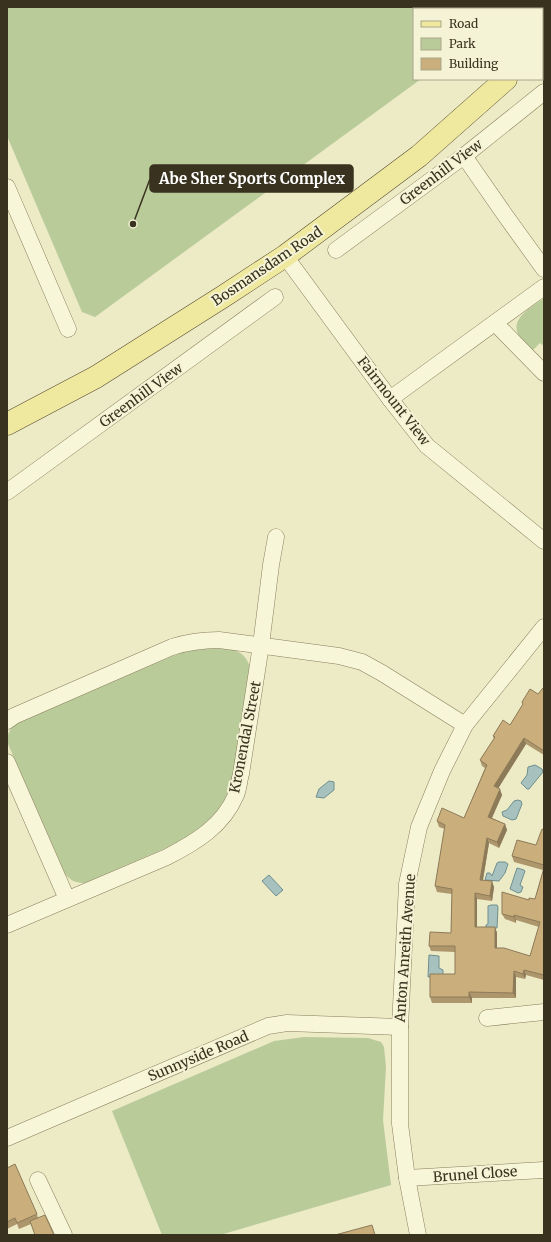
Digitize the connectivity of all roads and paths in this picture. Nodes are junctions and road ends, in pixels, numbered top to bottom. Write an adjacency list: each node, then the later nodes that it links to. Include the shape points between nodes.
1 (505, 80): 6 (main road, Bosmansdam Road, via 419,156)
2 (544, 92): 3 (street, Greenhill View)
3 (464, 156): 5 (street, Greenhill View); 7 (street)
4 (7, 187): 11 (street)
5 (336, 250)
6 (285, 256): 13 (street, Fairmount View); 14 (main road, Bosmansdam Road, via 96,377)
7 (544, 269)
8 (544, 287): 10 (street)
9 (275, 297): 15 (street, Greenhill View)
10 (495, 322): 12 (street); 13 (street)
11 (68, 329)
12 (544, 373)
13 (390, 399): 17 (street, Fairmount View, via 427,446)
14 (7, 424)
15 (7, 492)
16 (276, 537): 19 (street, Kronendal Street)
17 (544, 541)
18 (544, 627): 21 (street, Anton Anreith Avenue)
19 (261, 645): 20 (street, via 203,640 172,646); 21 (street, via 339,656 362,662); 23 (street, Kronendal Street, via 241,774 236,794 228,810 216,825 192,844)
20 (7, 721)
21 (465, 725): 27 (street, Anton Anreith Avenue, via 442,771 419,827 407,884)
22 (7, 762): 23 (street)
23 (67, 900): 24 (street, Kronendal Street)
24 (7, 925)
25 (544, 1012): 26 (street)
26 (487, 1018)
27 (400, 1027): 28 (street, Sunnyside Road, via 287,1023 268,1026); 30 (street, Anton Anreith Avenue, via 400,1124)
28 (7, 1138)
29 (544, 1170): 30 (street, Brunel Close)
30 (407, 1178): 33 (street, Anton Anreith Avenue)
31 (38, 1180): 32 (street)
32 (64, 1235)
33 (418, 1235)

